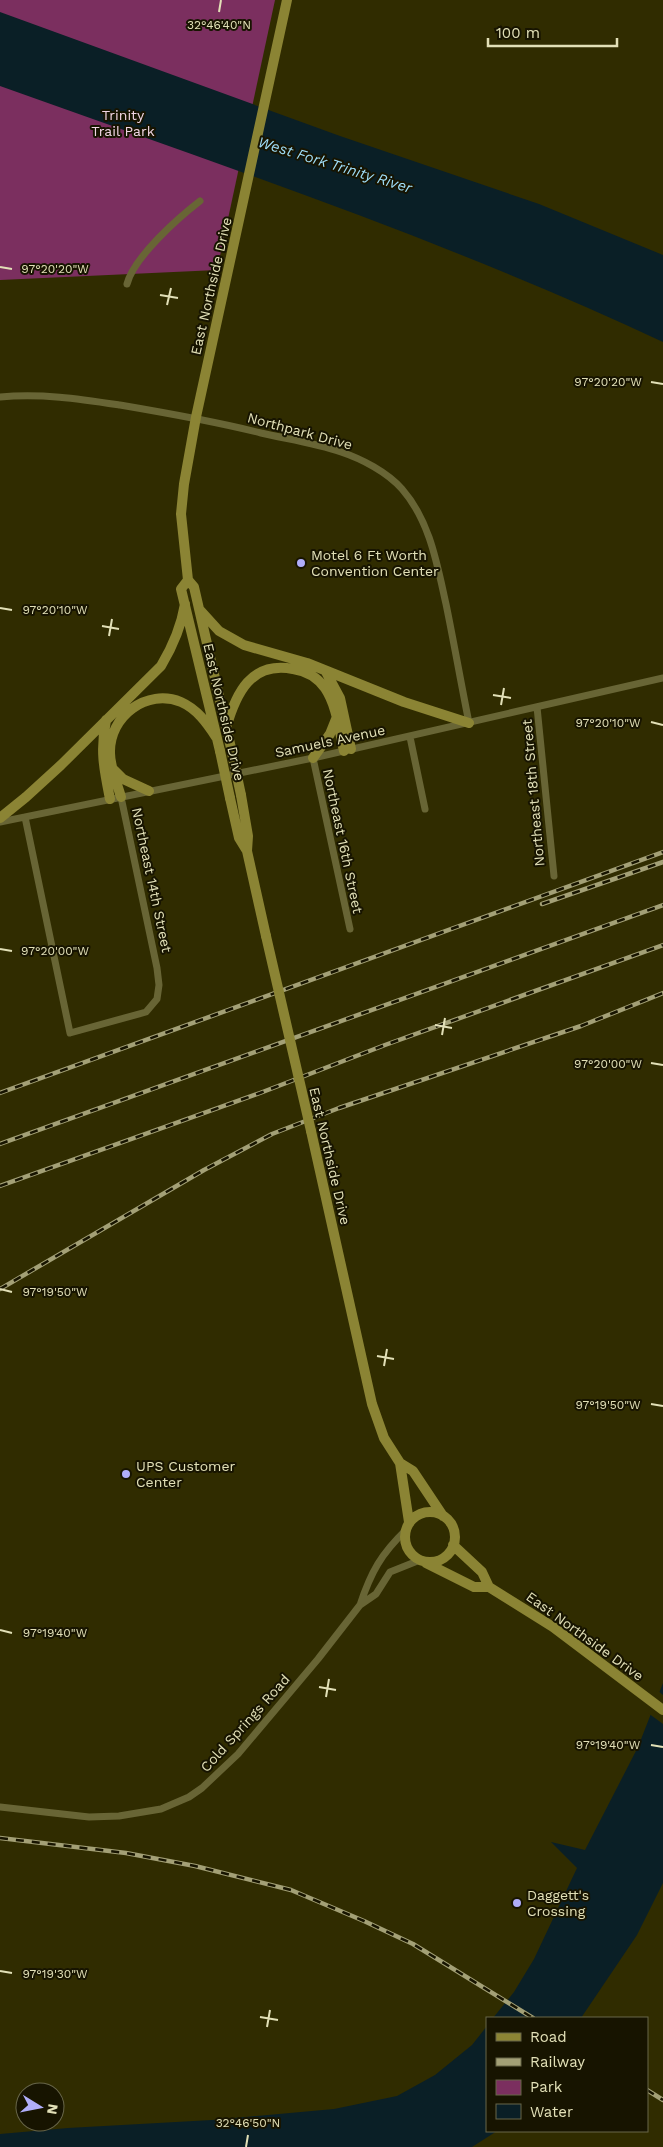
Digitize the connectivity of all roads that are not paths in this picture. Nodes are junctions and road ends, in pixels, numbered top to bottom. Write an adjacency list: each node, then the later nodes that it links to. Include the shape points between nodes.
1 (287, 0): 5 (street, East Northside Drive)
2 (200, 201): 3 (street, via 174,222 132,271)
3 (127, 284)
4 (0, 397): 5 (street, Northpark Drive, via 75,398)
5 (196, 417): 6 (street, East Northside Drive, via 181,514); 14 (street, Northpark Drive, via 340,452 365,462 402,489 428,534 453,636)
6 (188, 580): 7 (street, East Northside Drive, via 181,589); 8 (street, East Northside Drive, via 194,588)
7 (185, 604): 13 (street, via 171,651); 16 (street, East Northside Drive)
8 (197, 607): 9 (street, via 231,639 307,662); 15 (street, East Northside Drive)
9 (326, 672): 14 (street, via 433,713); 18 (street, via 342,704)
10 (663, 678): 11 (street, Samuels Avenue)
11 (538, 707): 14 (street, Samuels Avenue); 28 (street, Northeast 18th Street)
12 (336, 718): 15 (street, via 329,694 318,680 301,670 276,668 260,672 248,681 233,706); 18 (street); 19 (street, via 330,734)
13 (106, 720): 23 (street, via 102,760); 26 (street)
14 (469, 722): 17 (street, Samuels Avenue)
15 (226, 729): 27 (street, East Northside Drive, bridge, via 241,795 248,836)
16 (216, 737): 20 (street, via 198,714 187,706 172,699 148,701 134,706 114,730 110,753); 27 (street, East Northside Drive, bridge, via 239,838)
17 (410, 737): 18 (street, Samuels Avenue); 24 (street)
18 (348, 750): 19 (street, Samuels Avenue)
19 (313, 758): 21 (street, Samuels Avenue); 29 (street, Northeast 16th Street)
20 (113, 769): 21 (street, via 123,779); 22 (street)
21 (149, 791): 22 (street, Samuels Avenue)
22 (121, 797): 23 (street, Samuels Avenue); 25 (street, Northeast 14th Street, via 157,968 157,999 146,1012 70,1032)
23 (110, 799): 25 (street, Samuels Avenue)
24 (425, 809)
25 (25, 817): 26 (street, Samuels Avenue)
26 (0, 820)
27 (247, 851): 30 (street, East Northside Drive, bridge, via 372,1404 384,1438)
28 (554, 876)
29 (350, 929)
30 (400, 1463): 31 (street, East Northside Drive, via 412,1471); 32 (street, East Northside Drive)
31 (443, 1516): 32 (street, via 423,1513); 33 (street, via 454,1533)
32 (408, 1526): 34 (street, via 404,1538 406,1546); 36 (street, Cold Springs Road, via 390,1545 369,1577)
33 (453, 1545): 34 (street, via 440,1560); 35 (street, East Northside Drive, via 482,1572)
34 (422, 1561): 35 (street, East Northside Drive, via 474,1587); 36 (street, Cold Springs Road, via 390,1572 376,1594)
35 (489, 1586): 37 (street, East Northside Drive, via 572,1641)
36 (360, 1605): 38 (street, Cold Springs Road, via 238,1754 189,1797 160,1809 119,1816 89,1817)
37 (663, 1710)
38 (0, 1807)

